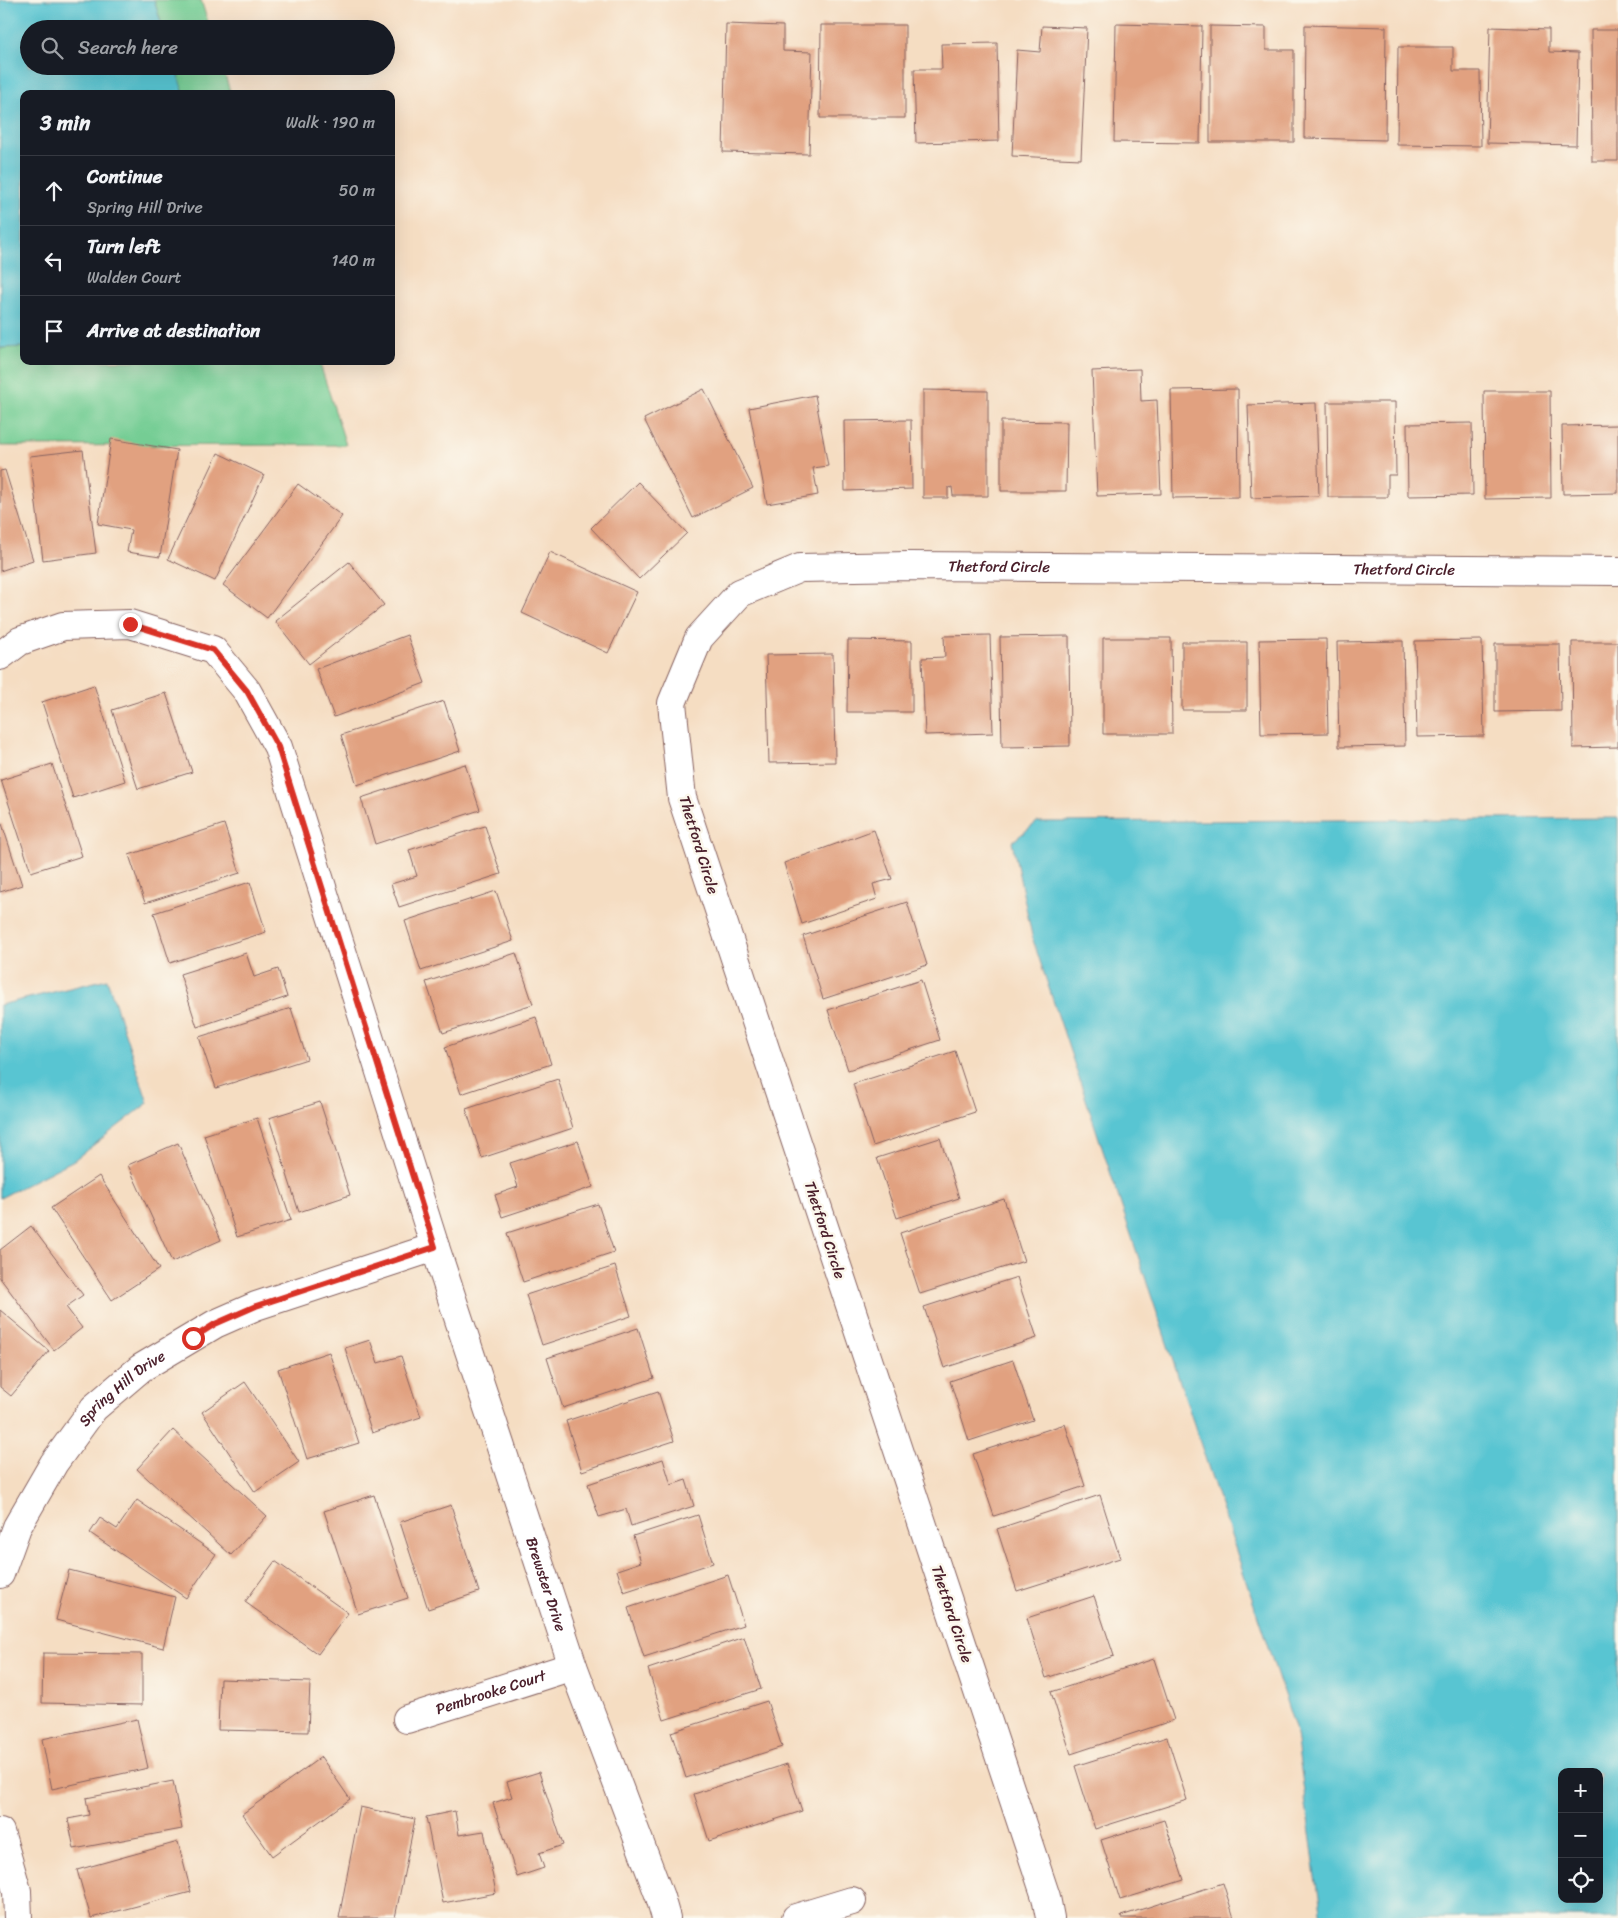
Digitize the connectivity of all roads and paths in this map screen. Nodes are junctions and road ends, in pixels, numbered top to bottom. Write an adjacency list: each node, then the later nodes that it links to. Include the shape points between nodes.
1 (1618, 571): 12 (street, Thetford Circle, via 800,568 740,593 699,638 672,703 682,798 1046,1897)
2 (0, 656): 3 (street, Brewster Drive, via 20,641 64,626 130,624 213,650 247,691 278,747)
3 (435, 1247): 4 (street, Spring Hill Drive, via 256,1306 215,1324 141,1368 94,1408 54,1463 17,1527); 5 (street, Brewster Drive)
4 (0, 1574)
5 (573, 1666): 6 (street, Pembrooke Court); 10 (street, Brewster Drive)
6 (407, 1719)
7 (0, 1832): 9 (street, via 17,1891)
8 (852, 1901): 11 (street)
9 (18, 1918)
10 (666, 1918)
11 (796, 1918)
12 (1050, 1918)

